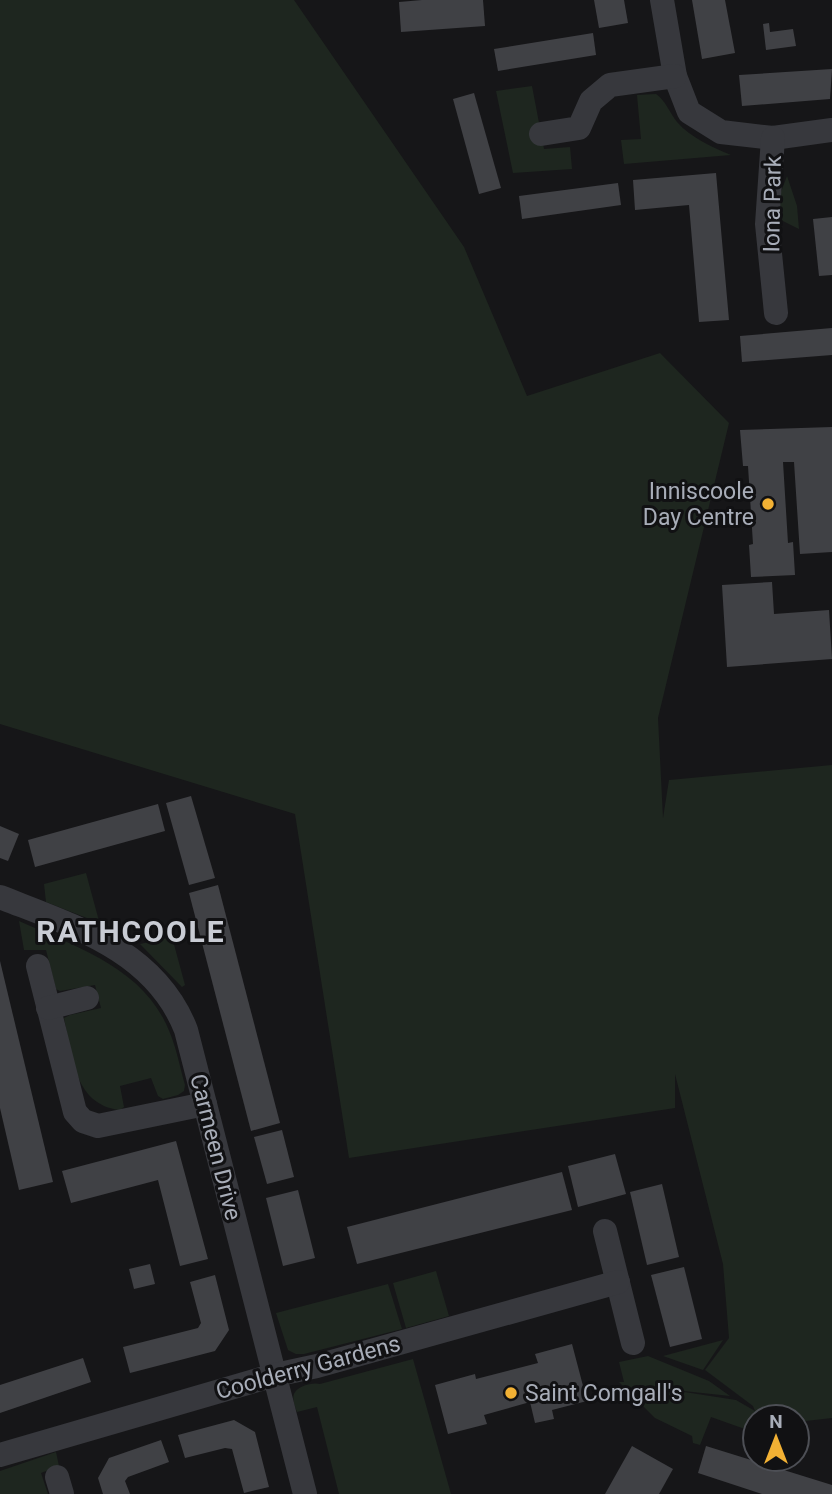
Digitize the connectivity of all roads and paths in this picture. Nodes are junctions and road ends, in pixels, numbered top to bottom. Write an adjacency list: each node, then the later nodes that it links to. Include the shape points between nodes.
1 (662, 0): 2 (street)
2 (675, 76): 4 (street, via 610,85 591,100 579,128); 5 (street, via 689,112 721,132)
3 (832, 130): 5 (street)
4 (541, 134)
5 (773, 138): 6 (street, Iona Park, via 767,224)
6 (776, 313)
7 (0, 897): 11 (street, Carmeen Drive, via 111,944 150,973 179,1013)
8 (38, 966): 10 (street)
9 (87, 998): 10 (street)
10 (48, 1008): 11 (street, via 75,1112 83,1121 98,1126)
11 (205, 1104): 15 (street, Carmeen Drive)
12 (605, 1231): 13 (street)
13 (618, 1282): 14 (street); 15 (street, Coolderry Gardens)
14 (633, 1343)
15 (275, 1375): 16 (street, Coolderry Gardens); 17 (street, Carmeen Drive)
16 (0, 1455)
17 (305, 1494)

